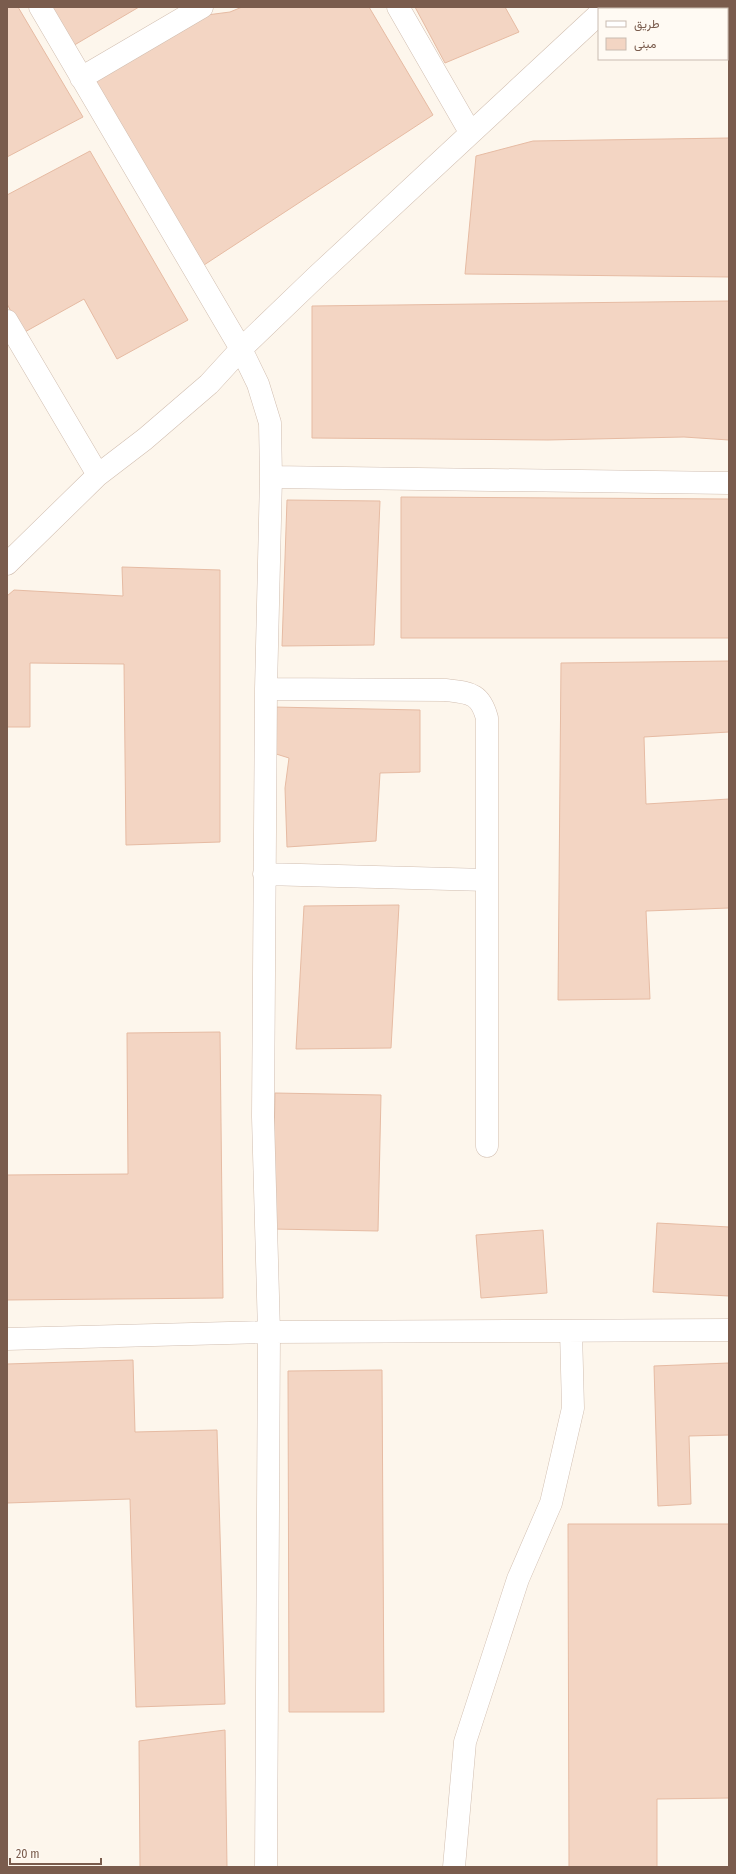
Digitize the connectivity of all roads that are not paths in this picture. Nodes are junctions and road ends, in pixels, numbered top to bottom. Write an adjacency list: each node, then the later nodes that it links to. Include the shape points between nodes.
1 (40, 7): 5 (street)
2 (202, 7): 5 (street)
3 (398, 7): 6 (street)
4 (598, 15): 6 (street)
5 (81, 78): 8 (street)
6 (470, 132): 8 (street)
7 (7, 321): 9 (street)
8 (241, 350): 9 (street, via 209,384); 10 (street, via 258,384 270,423)
9 (98, 475): 12 (street)
10 (271, 477): 11 (street); 13 (street)
11 (729, 483)
12 (7, 564)
13 (266, 689): 14 (street); 15 (street, via 445,690 472,694 483,704 487,718)
14 (264, 874): 15 (street); 19 (street, via 263,1117)
15 (487, 880): 16 (street)
16 (487, 1146)
17 (729, 1330): 18 (street)
18 (571, 1331): 19 (street); 22 (street, via 573,1408 551,1503 518,1579 465,1742)
19 (269, 1332): 20 (street); 21 (street)
20 (7, 1339)
21 (266, 1867)
22 (454, 1867)

